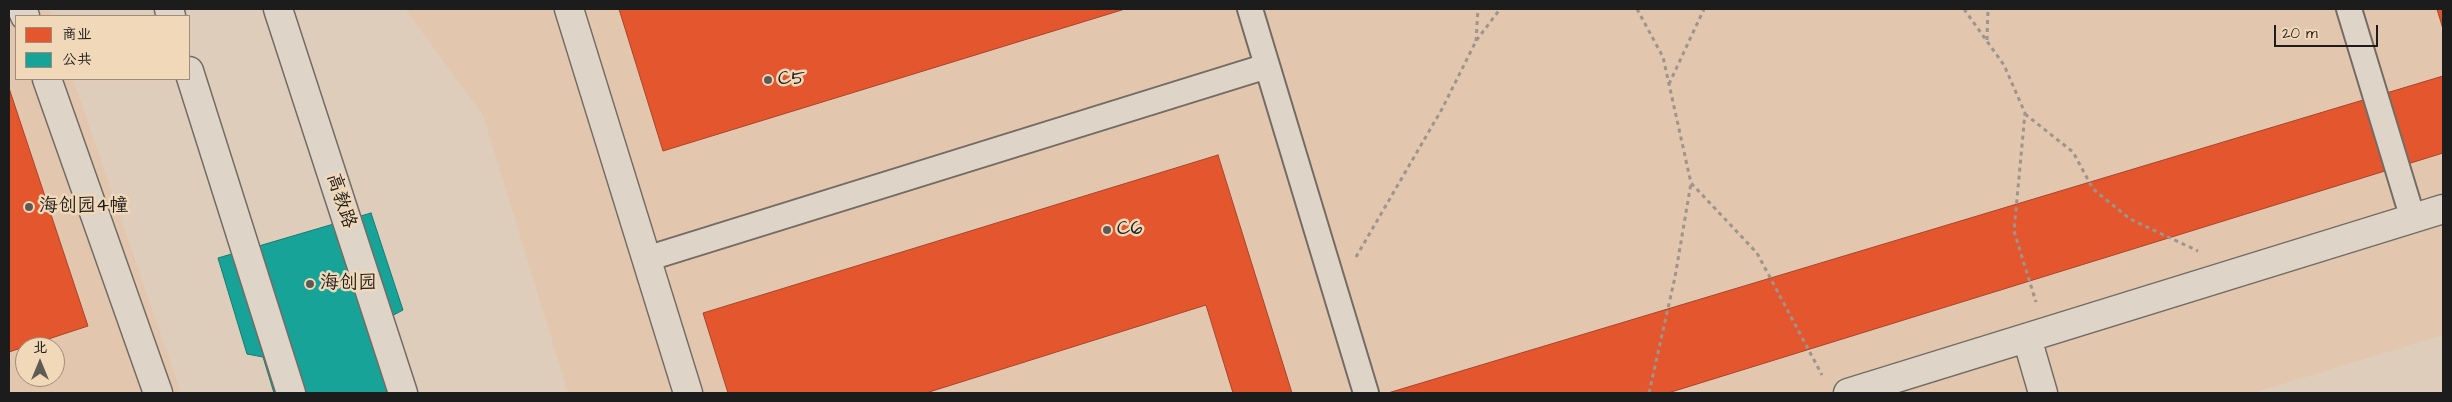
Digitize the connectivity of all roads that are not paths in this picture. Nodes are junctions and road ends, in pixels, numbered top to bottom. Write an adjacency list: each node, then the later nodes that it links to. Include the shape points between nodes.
1 (278, 9): 14 (street, 高教路)
2 (569, 9): 10 (street)
3 (1250, 9): 5 (street)
4 (2349, 9): 9 (street)
5 (1268, 66): 10 (street); 16 (street)
6 (190, 74): 13 (street)
7 (47, 80): 12 (street)
8 (2443, 209): 9 (street)
9 (2413, 218): 11 (street)
10 (646, 259): 15 (street)
11 (2036, 335): 17 (street); 18 (street)
12 (158, 393)
13 (291, 393)
14 (403, 393)
15 (688, 393)
16 (1366, 393)
17 (1850, 393)
18 (2044, 393)

